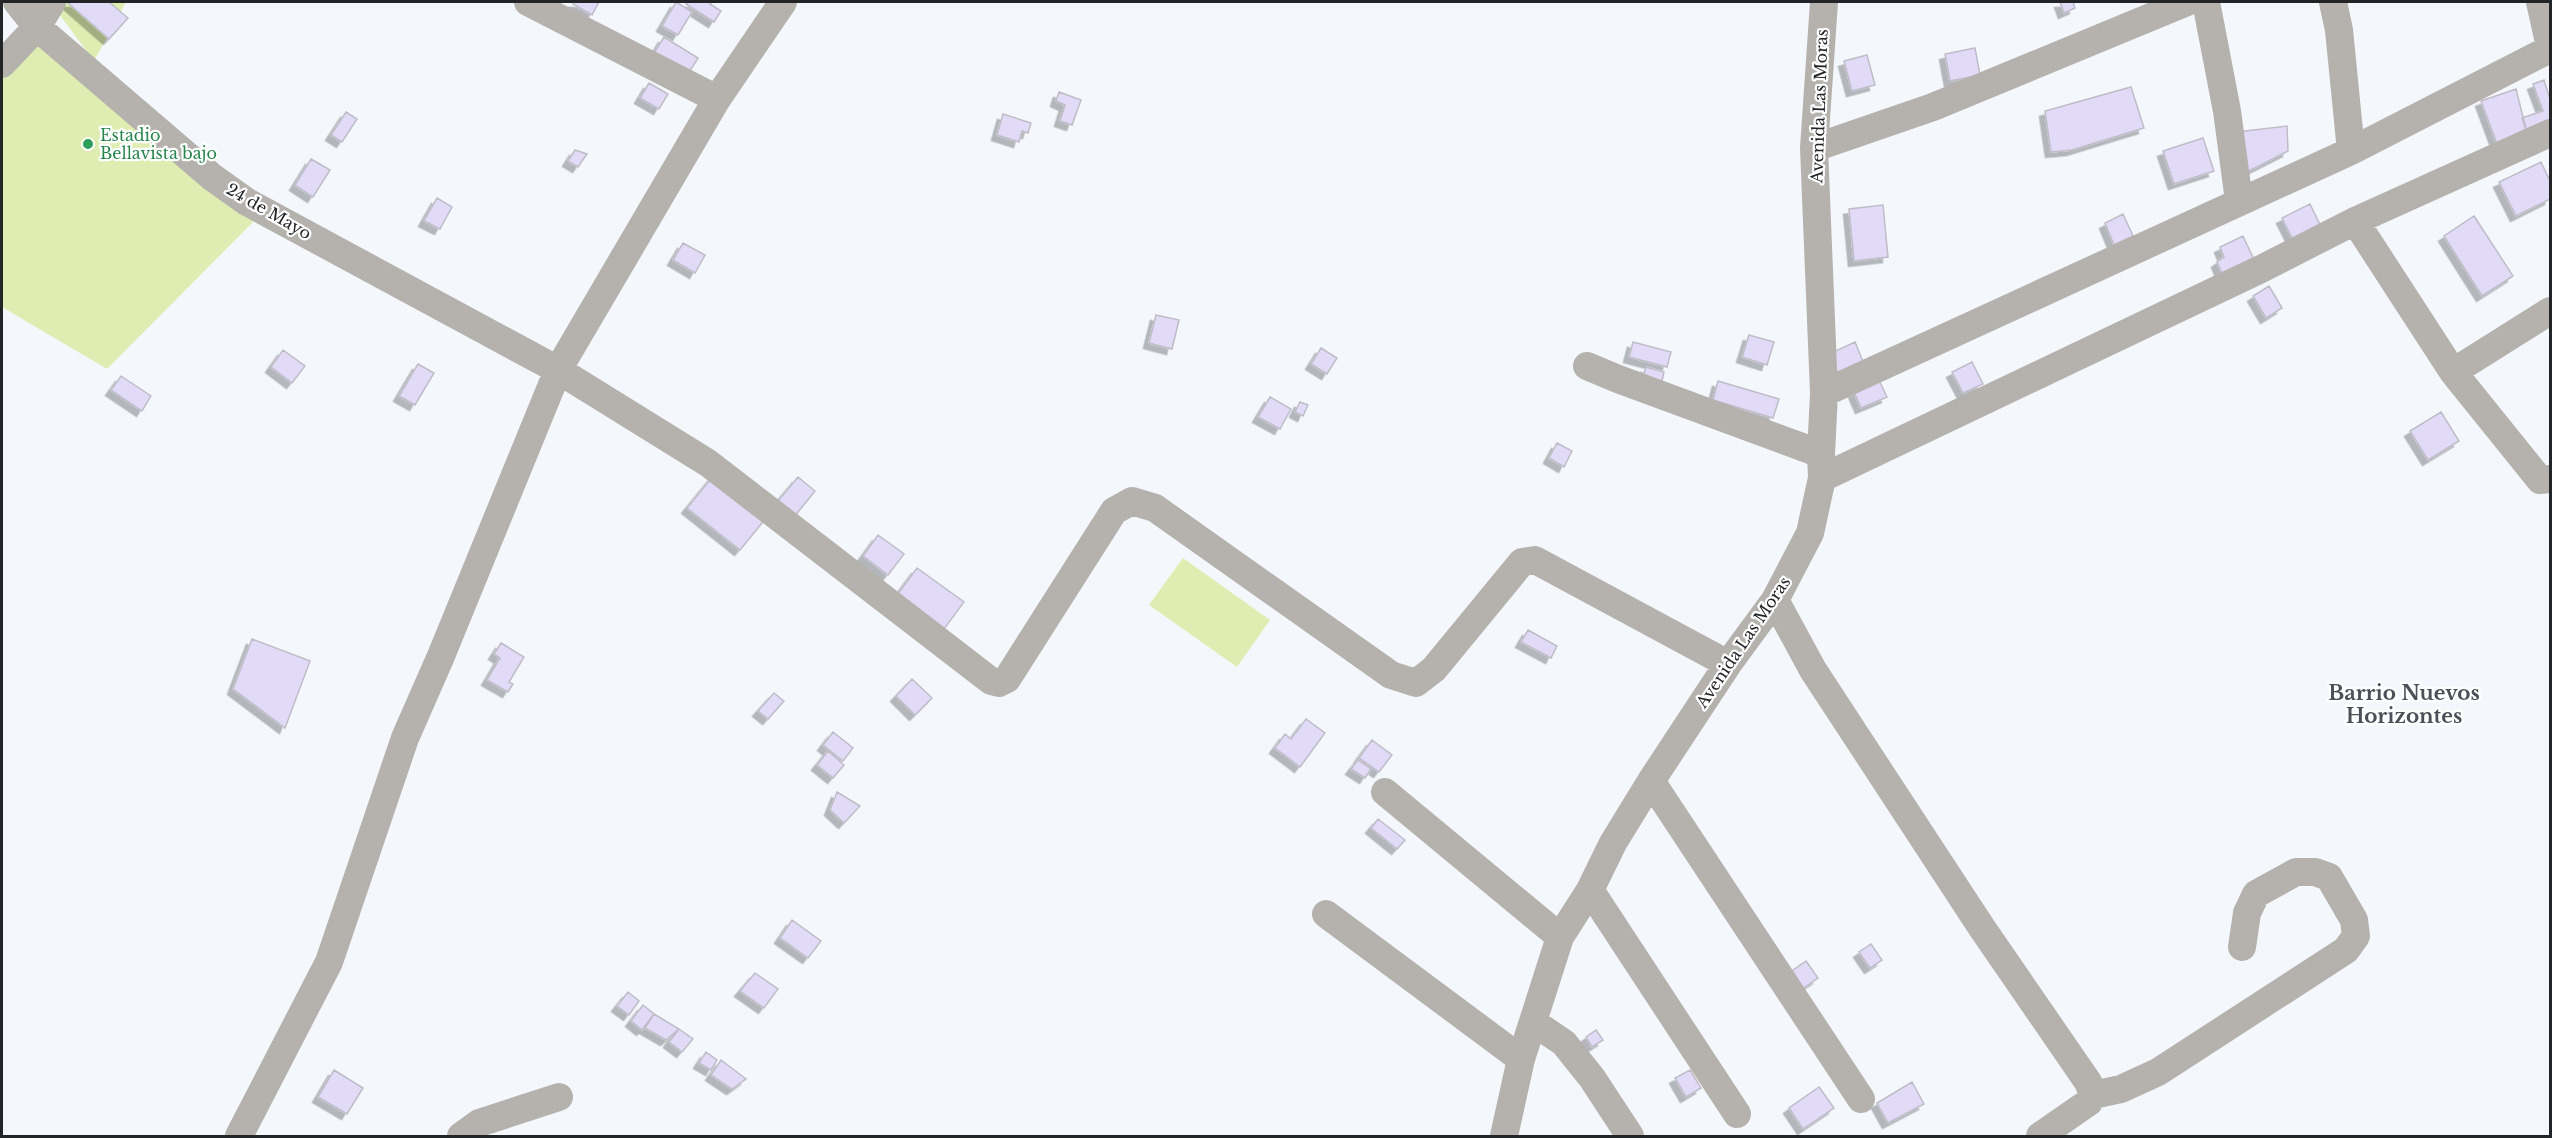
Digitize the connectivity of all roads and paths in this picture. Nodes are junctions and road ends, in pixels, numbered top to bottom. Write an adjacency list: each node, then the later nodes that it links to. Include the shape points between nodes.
1 (17, 2): 10 (street, 24 de Mayo)
2 (52, 2): 10 (street)
3 (528, 2): 13 (street)
4 (783, 2): 13 (street)
5 (1824, 2): 15 (street, Avenida Las Moras)
6 (2187, 2): 15 (street, via 1970,93)
7 (2206, 2): 17 (street)
8 (2333, 2): 16 (street)
9 (2540, 2): 11 (street)
10 (37, 27): 12 (street); 21 (street, 24 de Mayo, via 212,177 247,202)
11 (2550, 48): 16 (street)
12 (2, 64)
13 (717, 99): 21 (street)
14 (2550, 133): 18 (street)
15 (1814, 148): 23 (street, Avenida Las Moras)
16 (2351, 151): 17 (street)
17 (2239, 201): 23 (street)
18 (2355, 221): 22 (street); 24 (street, via 2261,269)
19 (2550, 311): 22 (street)
20 (1587, 366): 24 (street)
21 (558, 369): 27 (street, 24 de Mayo, via 708,463 991,681 1007,679 1114,511 1132,501 1155,508 1391,675 1416,683 1434,669 1522,562 1535,560); 40 (street, via 405,738 329,962)
22 (2453, 372): 25 (street, via 2540,480)
23 (1824, 393): 24 (street, Avenida Las Moras)
24 (1821, 466): 26 (street, Avenida Las Moras, via 1810,533)
25 (2550, 479)
26 (1775, 600): 27 (street, Avenida Las Moras); 36 (street, via 1813,670)
27 (1728, 664): 28 (street, Avenida Las Moras)
28 (1651, 781): 30 (street, Avenida Las Moras); 38 (street)
29 (1385, 792): 32 (street)
30 (1590, 890): 32 (street, Avenida Las Moras); 39 (street)
31 (1326, 914): 35 (street)
32 (1560, 937): 34 (street, Avenida Las Moras)
33 (2242, 947): 36 (street, via 2247,913 2256,894 2296,872 2329,877 2354,920 2356,936 2346,950 2158,1072 2121,1089)
34 (1533, 1022): 35 (street, Avenida Las Moras); 43 (street, via 1564,1043 1592,1077)
35 (1521, 1059): 42 (street, Avenida Las Moras)
36 (2093, 1095): 44 (street, via 2089,1102)
37 (558, 1097): 41 (street, via 479,1124)
38 (1861, 1099)
39 (1737, 1114)
40 (239, 1137)
41 (461, 1137)
42 (1504, 1137)
43 (1630, 1137)
44 (2040, 1137)

